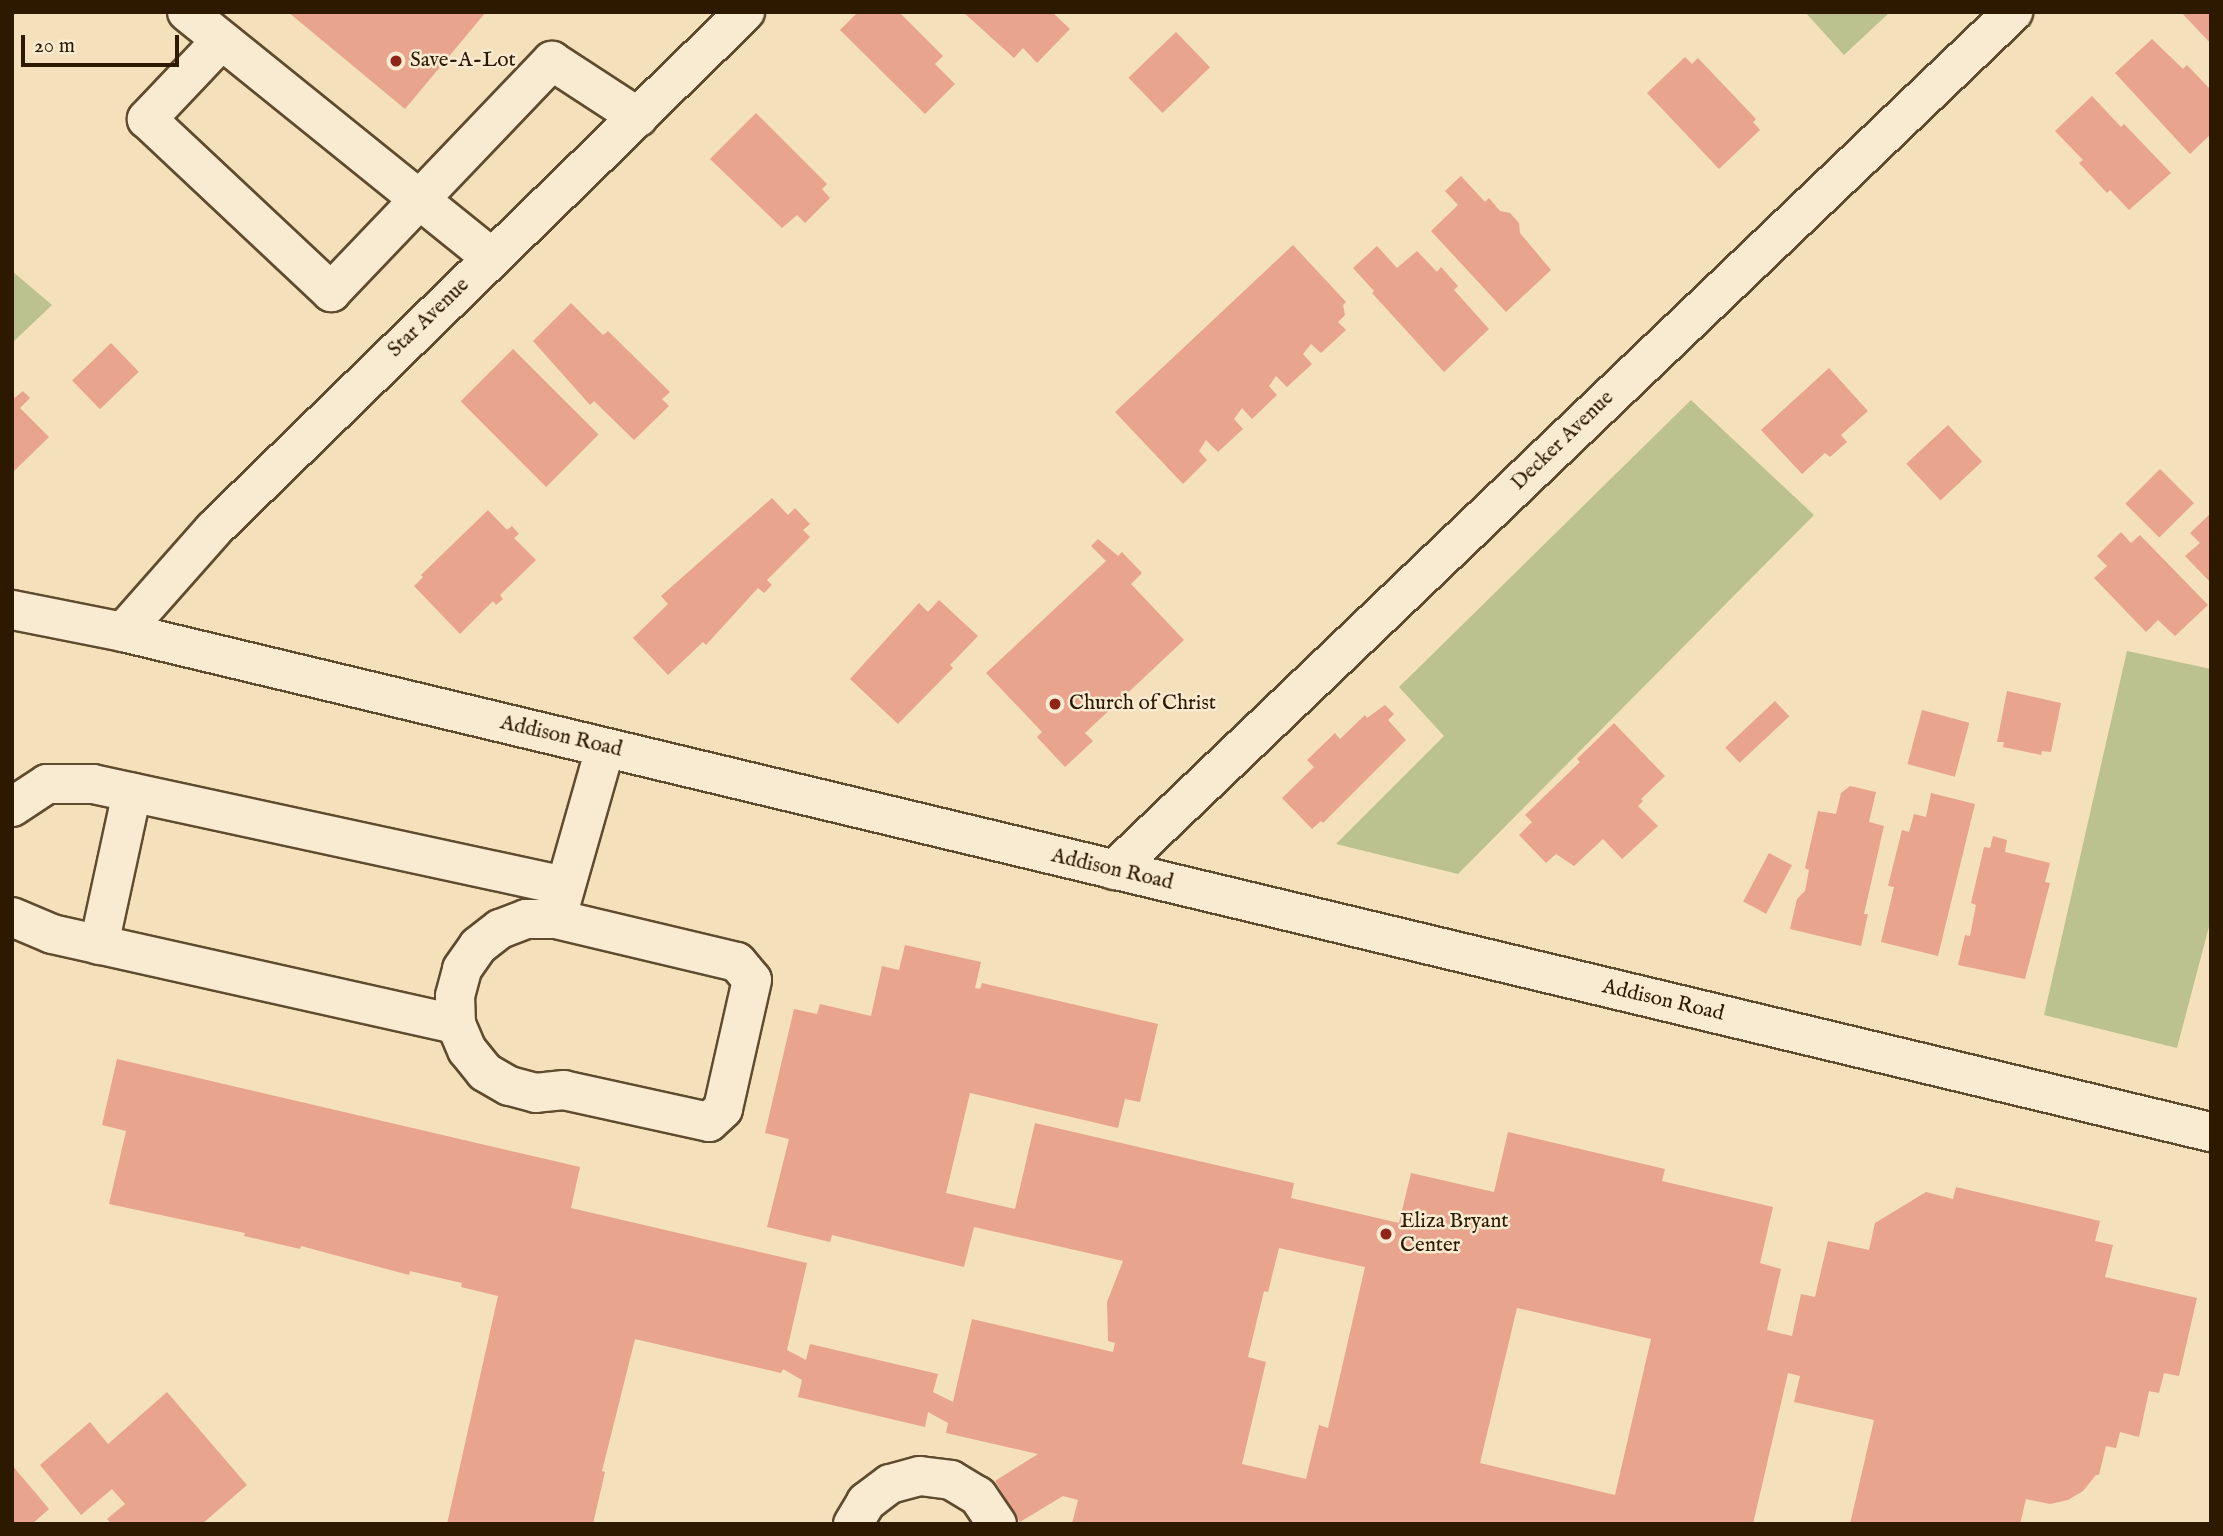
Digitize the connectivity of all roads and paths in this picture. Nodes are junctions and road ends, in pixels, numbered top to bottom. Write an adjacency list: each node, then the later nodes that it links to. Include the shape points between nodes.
1 (187, 12): 4 (street)
2 (745, 12): 5 (street, Star Avenue)
3 (2013, 12): 13 (street, Decker Avenue)
4 (221, 41): 6 (street); 6 (street, via 146,119 331,292)
5 (638, 117): 6 (street, via 552,61); 7 (street, Star Avenue)
6 (418, 200): 7 (street)
7 (491, 257): 9 (street, Star Avenue, via 215,528)
8 (12, 610): 9 (street, Addison Road)
9 (123, 632): 10 (street, Addison Road)
10 (605, 748): 13 (street, Addison Road); 14 (street)
11 (132, 793): 12 (street, via 93,784 47,784); 14 (street); 16 (street)
12 (12, 807)
13 (1114, 870): 18 (street, Addison Road)
14 (561, 903): 17 (street, via 500,929 478,946 462,969 455,996); 17 (street, via 737,962 752,980 723,1109 709,1122 564,1090 536,1093 509,1086 485,1072 467,1050)
15 (12, 917): 16 (street, via 52,934)
16 (99, 945): 17 (street)
17 (456, 1024)
18 (2210, 1131)
19 (853, 1524): 20 (street, via 866,1502 890,1484 920,1476 951,1480 978,1496)
20 (997, 1524)

